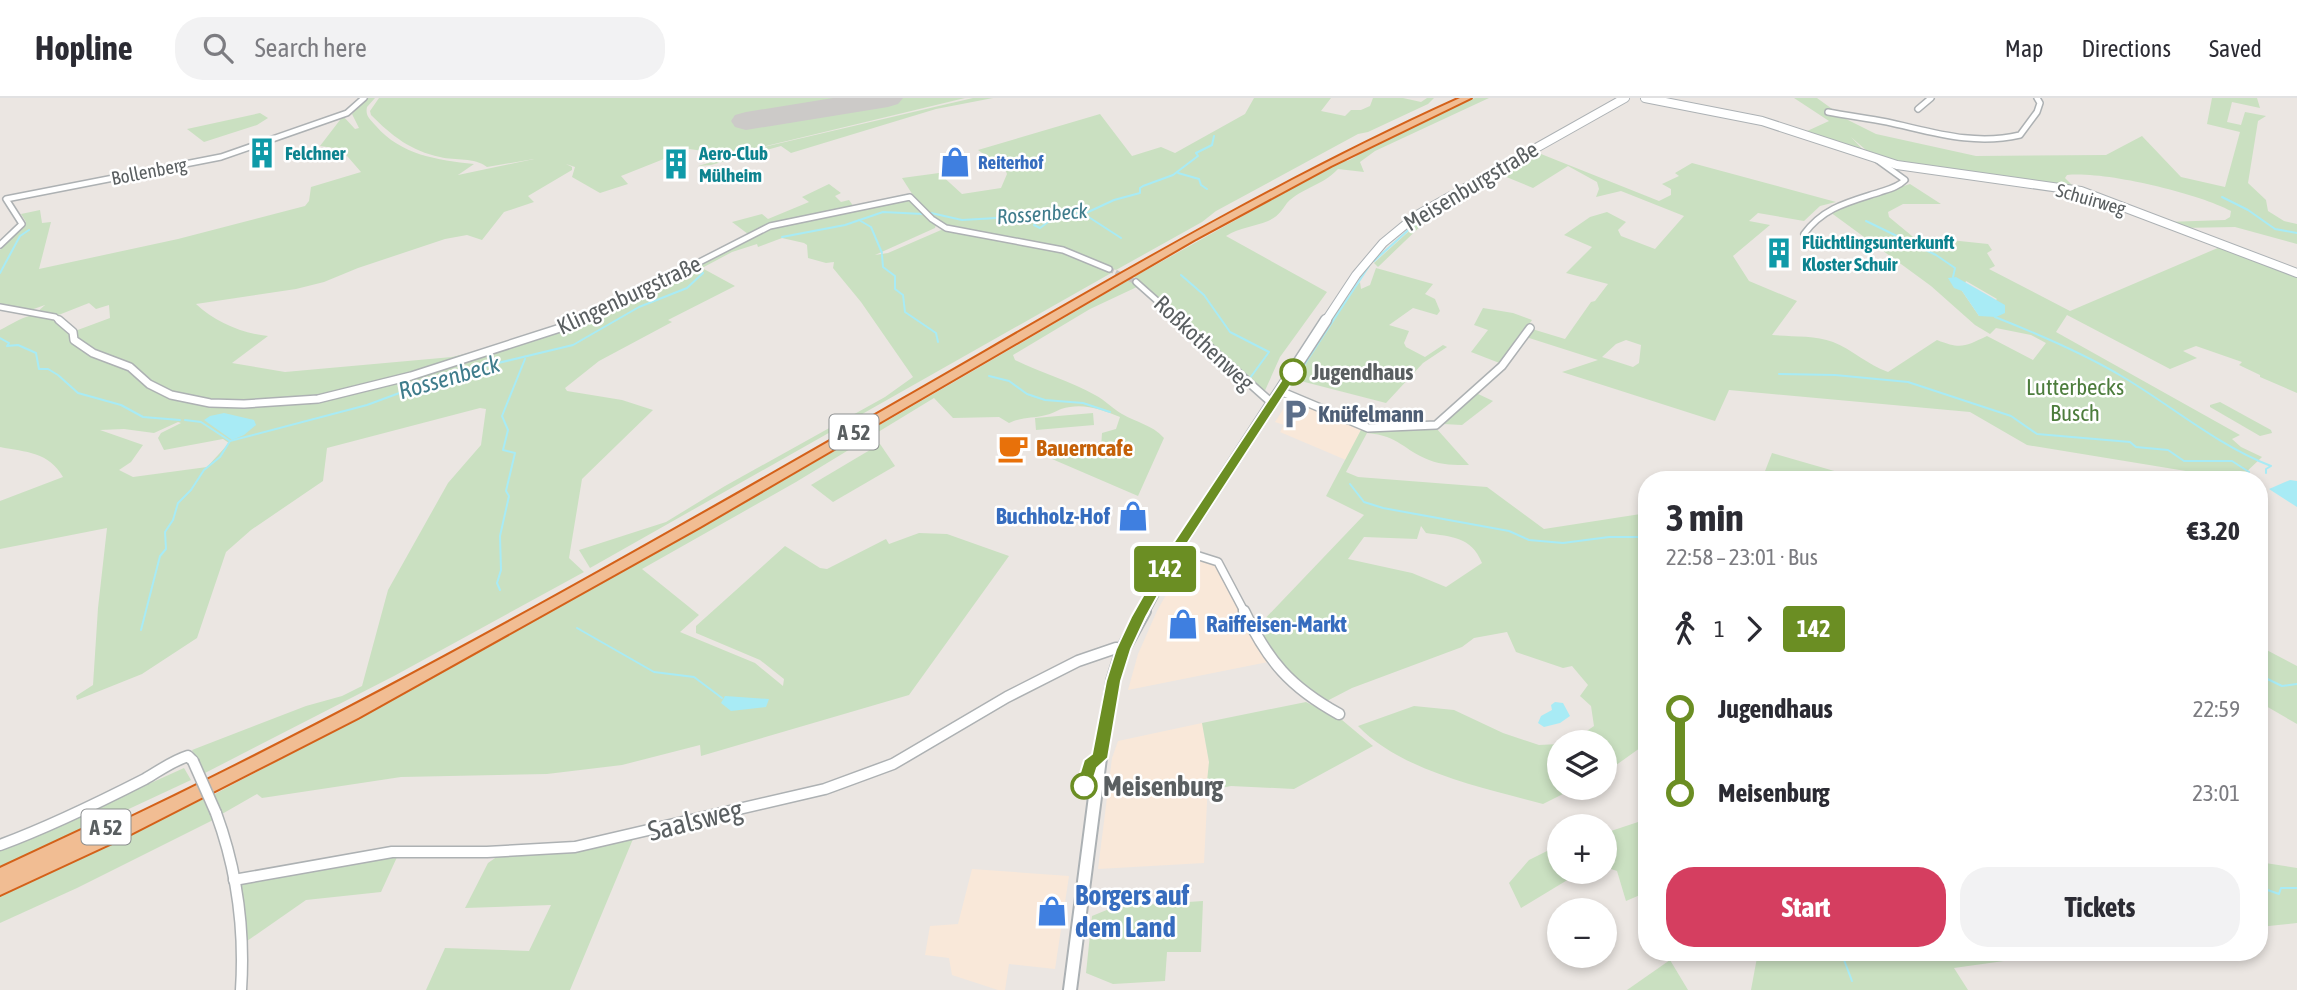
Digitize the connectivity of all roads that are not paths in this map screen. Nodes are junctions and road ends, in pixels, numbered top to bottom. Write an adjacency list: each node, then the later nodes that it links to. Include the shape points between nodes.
1 (364, 98): 15 (street, Bollenberg, via 347,113 221,157 6,200 22,224)
2 (1455, 98): 11 (highway, A 52)
3 (1467, 98): 29 (highway, A 52, via 1231,216 379,701)
4 (1645, 98): 8 (main road, Schuirweg)
5 (1931, 98): 10 (street)
6 (2038, 98): 12 (street, via 2038,112 2020,135 1983,142)
7 (1620, 99): 21 (main road, Meisenburgstraße, via 1434,204 1383,243 1356,275)
8 (1653, 99): 13 (main road, Schuirweg, via 1762,121)
9 (1436, 100): 11 (highway)
10 (1918, 109)
11 (1428, 110): 27 (highway, A 52, via 1261,193 386,687 211,777)
12 (1828, 112)
13 (1876, 159): 14 (street, Schuirweg, via 1905,180 1831,206); 17 (main road, Schuirweg, via 1932,172 2081,191)
14 (1804, 234)
15 (0, 245)
16 (1109, 269): 19 (street, Klingenburgstraße, via 1063,250 946,228 909,197 770,226 582,322 411,376 318,399 244,404 171,395 149,384 130,366 93,353 54,317)
17 (2297, 273)
18 (1136, 282): 22 (street, Roßkothenweg)
19 (0, 307)
20 (1530, 328): 21 (street, via 1502,366 1436,425 1368,428)
21 (1280, 391): 22 (main road, Meisenburgstraße)
22 (1273, 404): 23 (main road, Meisenburgstraße)
23 (1177, 549): 24 (main road, Meisenburgstraße); 25 (street, via 1223,567 1281,676 1317,704)
24 (1123, 649): 28 (street, Saalsweg, via 1078,661 893,764 825,789 586,845 498,852 392,852); 31 (main road, Meisenburgstraße, via 1100,758)
25 (1339, 714)
26 (0, 845): 28 (street, bridge, via 191,757 226,838)
27 (0, 876)
28 (234, 881): 30 (street, via 243,961)
29 (0, 887)
30 (241, 990)
31 (1070, 990)

